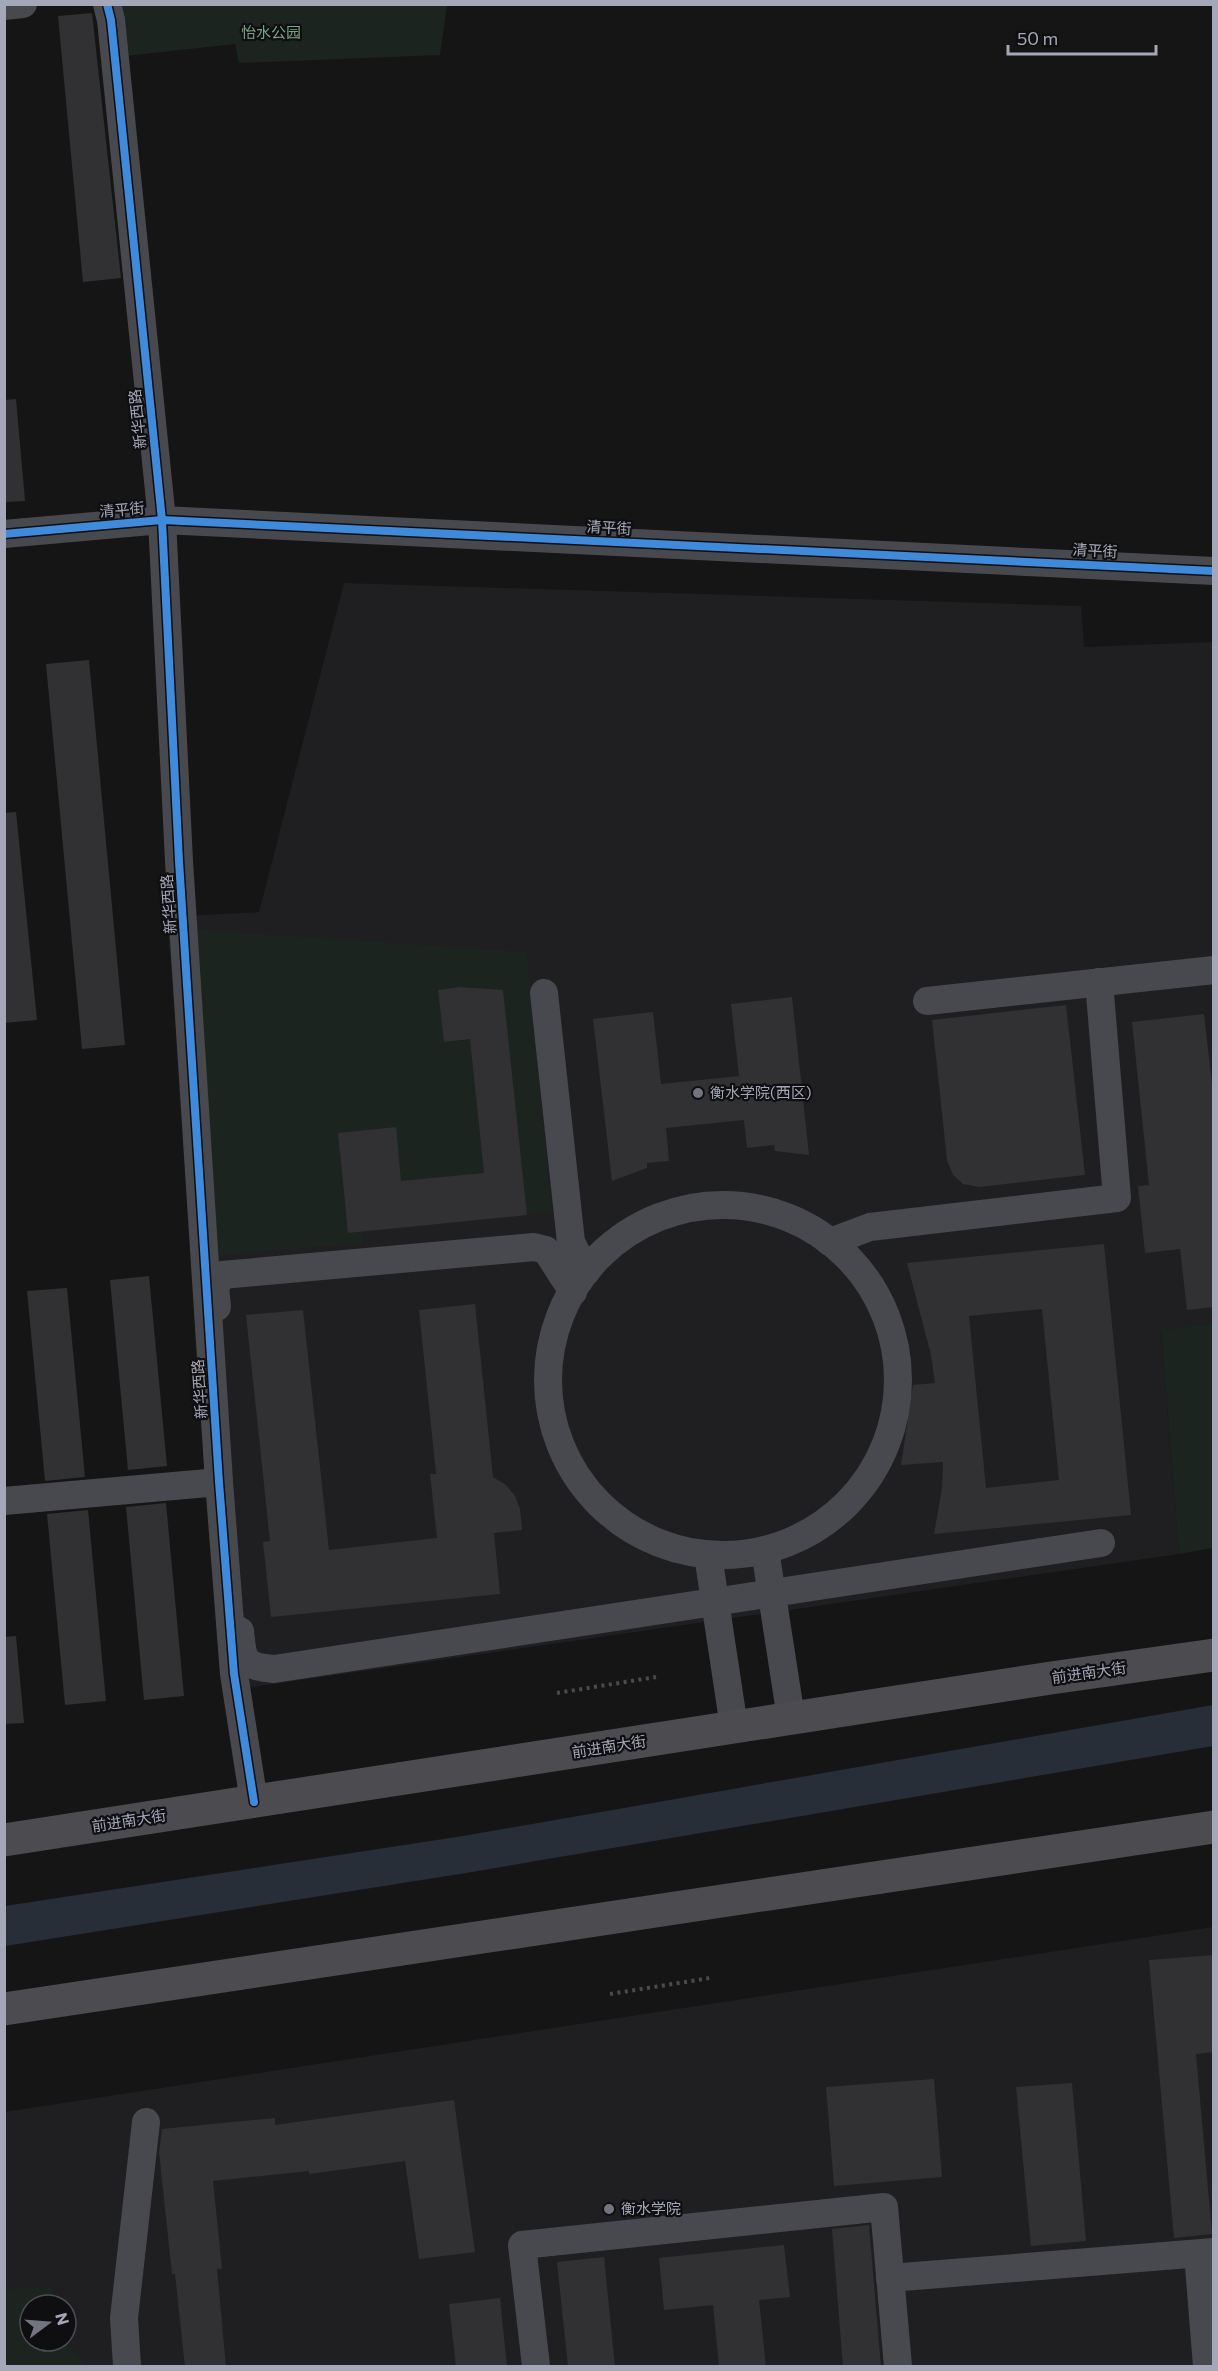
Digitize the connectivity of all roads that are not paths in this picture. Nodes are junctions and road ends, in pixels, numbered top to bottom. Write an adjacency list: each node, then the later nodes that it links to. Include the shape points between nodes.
1 (23, 4): 3 (street)
2 (106, 4): 4 (street, 新华西路, via 111,20)
3 (4, 6)
4 (162, 520): 5 (street, 清平街); 6 (street, 清平街); 13 (street, 新华西路, via 179,861)
5 (4, 534)
6 (1214, 571)
7 (1214, 970): 8 (street)
8 (1099, 982): 10 (street); 11 (street, via 1117,1198 870,1227)
9 (544, 993): 12 (street, via 571,1242)
10 (927, 1001)
11 (830, 1242): 12 (street, via 780,1215 749,1208 709,1206 641,1226 620,1239); 16 (street, via 858,1269 883,1309 896,1356 897,1404 884,1451 842,1510 802,1538)
12 (580, 1282): 17 (street, via 562,1313 550,1359 551,1407 564,1451 588,1491 622,1523 662,1545); 19 (street, via 546,1250 534,1247 222,1275 215,1287 242,1656 248,1663 274,1669)
13 (219, 1482): 14 (street); 23 (street, 新华西路, via 234,1674)
14 (4, 1501)
15 (1101, 1543): 18 (street)
16 (765, 1550): 17 (street, via 732,1556); 18 (street)
17 (708, 1555): 19 (street)
18 (771, 1593): 19 (street); 21 (street)
19 (715, 1602): 22 (street)
20 (1214, 1655): 21 (main road, 前进南大街)
21 (791, 1718): 22 (main road, 前进南大街)
22 (734, 1727): 23 (main road, 前进南大街)
23 (254, 1802): 25 (main road, 前进南大街)
24 (1214, 1827): 26 (main road)
25 (4, 1840)
26 (4, 2009)
27 (146, 2122): 30 (street, via 124,2318)
28 (1206, 2253): 29 (street); 33 (street)
29 (890, 2278): 31 (street, via 884,2207 522,2245); 32 (street)
30 (127, 2367)
31 (536, 2367)
32 (898, 2367)
33 (1207, 2367)

